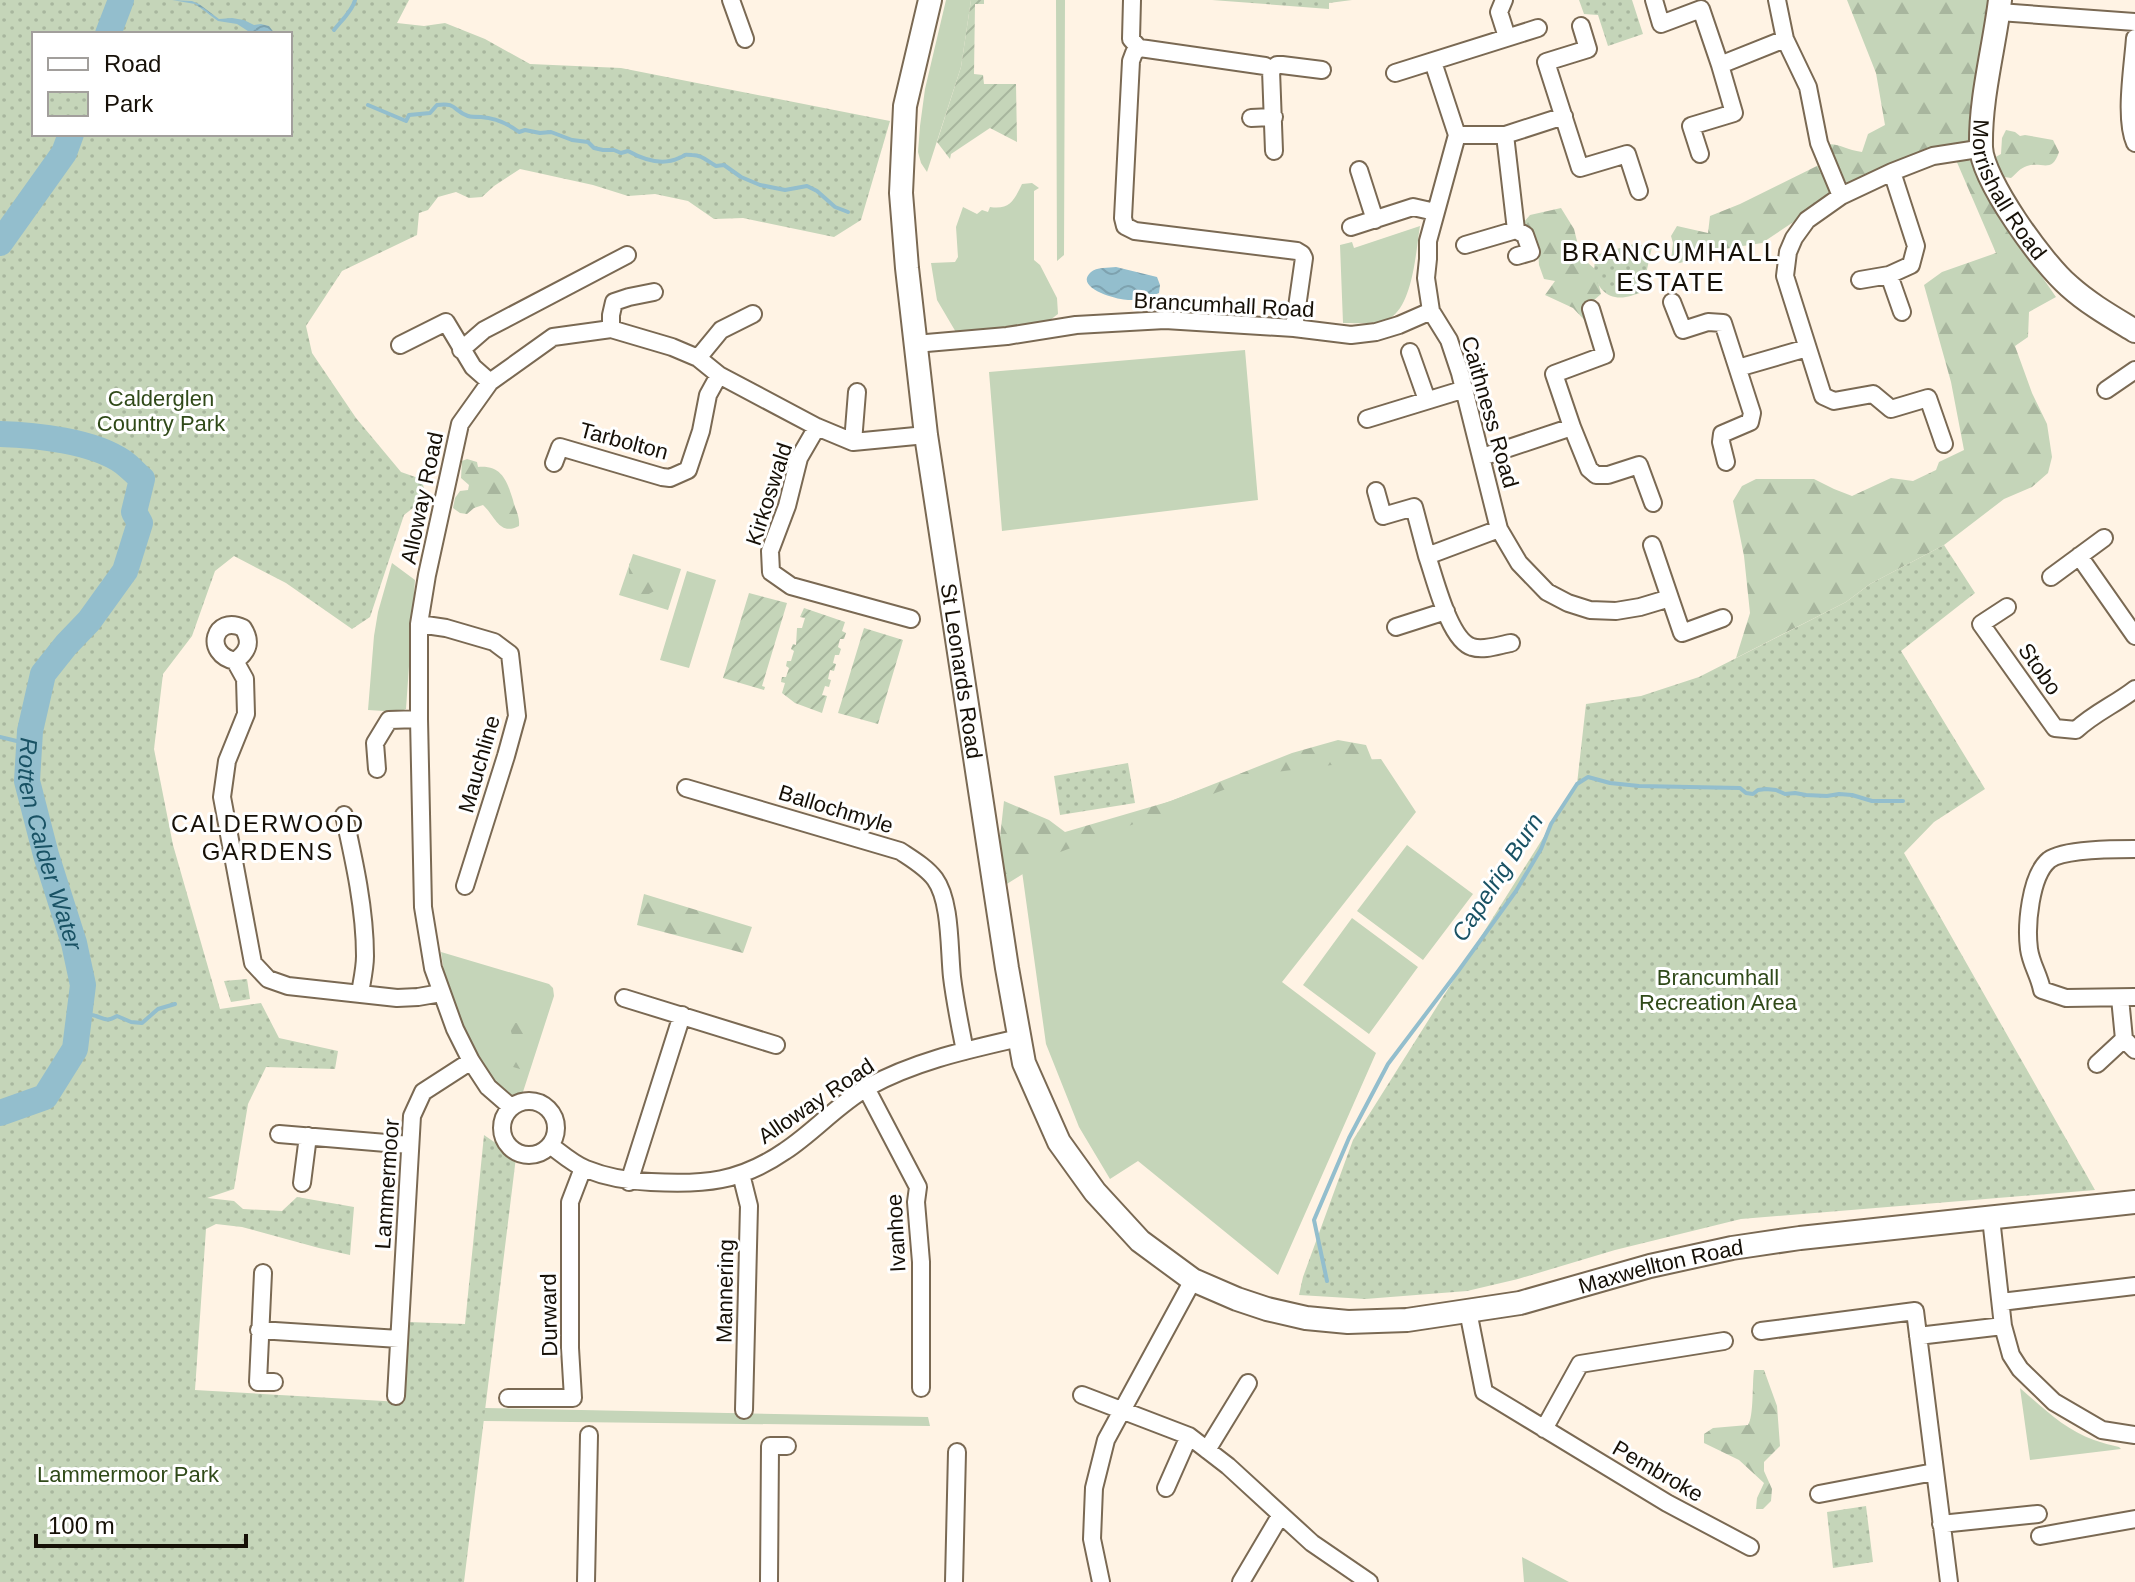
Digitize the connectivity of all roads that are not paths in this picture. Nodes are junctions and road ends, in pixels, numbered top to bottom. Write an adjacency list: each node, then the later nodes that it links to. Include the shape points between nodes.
1 (731, 0): 13 (street)
2 (930, 0): 52 (street, St Leonards Road, via 905,106 901,181)
3 (1132, 0): 15 (street, via 1131,39)
4 (1504, 0): 11 (street, via 1499,12)
5 (1654, 0): 17 (street, via 1661,24 1701,9)
6 (1777, 0): 14 (street)
7 (1999, 6): 8 (street); 28 (street, Morrishall Road)
8 (2135, 22)
9 (1581, 26): 21 (street, via 1588,49 1546,62)
10 (1538, 28): 11 (street)
11 (1507, 37): 16 (street)
12 (2135, 38): 26 (street, via 2130,118)
13 (745, 39)
14 (1785, 39): 17 (street); 33 (street, via 1808,87 1819,143)
15 (1139, 48): 18 (street); 49 (street, via 1131,61 1125,226 1302,254)
16 (1433, 62): 20 (street); 24 (street)
17 (1720, 65): 29 (street, via 1734,113 1691,126)
18 (1271, 70): 19 (street, via 1282,65); 22 (street)
19 (1322, 70)
20 (1395, 73)
21 (1564, 116): 25 (street); 32 (street, via 1580,168 1627,154)
22 (1274, 117): 23 (street); 27 (street)
23 (1251, 118)
24 (1457, 135): 25 (street); 34 (street, Caithness Road)
25 (1505, 135): 37 (street)
26 (2135, 143)
27 (1274, 151)
28 (1981, 151): 31 (street, via 1933,156); 51 (street, Morrishall Road, via 1997,191 2046,262 2090,303)
29 (1700, 154)
30 (1359, 170): 35 (street)
31 (1892, 172): 33 (street); 41 (street, via 1916,246 1911,265)
32 (1639, 191)
33 (1841, 196): 54 (street, via 1807,220 1788,252 1785,276)
34 (1435, 212): 35 (street, via 1413,207); 46 (street, Caithness Road, via 1426,278)
35 (1375, 220): 36 (street)
36 (1351, 227)
37 (1516, 230): 38 (street); 40 (street, via 1525,235 1531,252)
38 (1465, 245)
39 (627, 255): 55 (street, via 484,330)
40 (1517, 256)
41 (1889, 275): 42 (street); 47 (street)
42 (1860, 280)
43 (654, 292): 50 (street, via 614,302)
44 (1672, 302): 58 (street, via 1683,330 1723,323)
45 (1591, 309): 68 (street, via 1605,355 1554,374)
46 (1431, 311): 49 (street, Brancumhall Road, via 1376,332 1351,335); 62 (street, Caithness Road, via 1449,340)
47 (1902, 312)
48 (753, 314): 57 (street, via 721,330)
49 (1294, 328): 52 (street, Brancumhall Road, via 1165,320)
50 (611, 329): 57 (street, Alloway Road); 61 (street, Alloway Road, via 553,337)
51 (2135, 331)
52 (915, 344): 69 (street, St Leonards Road)
53 (400, 345): 55 (street, via 446,322)
54 (1807, 348): 58 (street); 71 (street, via 1823,396 1834,401 1873,394 1891,409 1928,398)
55 (461, 350): 61 (street)
56 (1410, 352): 65 (street)
57 (698, 358): 60 (street, Alloway Road)
58 (1738, 368): 73 (street, via 1752,418 1722,434)
59 (2135, 370): 63 (street)
60 (719, 375): 67 (street, Alloway Road); 74 (street, Tarbolton, via 708,395 688,470 662,477 560,447)
61 (490, 382): 88 (street, Alloway Road, via 460,424)
62 (1465, 389): 65 (street); 72 (street, Caithness Road)
63 (2106, 390)
64 (857, 392): 70 (street)
65 (1427, 400): 66 (street)
66 (1367, 419)
67 (817, 427): 70 (street, Alloway Road); 87 (street, Kirkoswald, via 799,458 770,551 771,572 791,586)
68 (1572, 427): 72 (street); 76 (street, via 1589,469 1604,475 1639,465)
69 (926, 435): 70 (street, Alloway Road); 105 (street, St Leonards Road)
70 (853, 442)
71 (1944, 444)
72 (1482, 457): 77 (street, Caithness Road)
73 (1726, 462)
74 (554, 463)
75 (1376, 491): 80 (street, via 1383,516 1414,507)
76 (1653, 503)
77 (1499, 529): 80 (street); 83 (street, Caithness Road, via 1531,576 1568,603 1616,611)
78 (2104, 538): 81 (street)
79 (1652, 545): 83 (street)
80 (1427, 556): 85 (street)
81 (2079, 556): 82 (street); 90 (street)
82 (2051, 577)
83 (1670, 598): 86 (street, via 1682,633)
84 (2007, 607): 93 (street, Stobo, via 1981,624 2055,728 2076,730)
85 (1446, 611): 89 (street); 91 (street, via 1471,647)
86 (1723, 618)
87 (911, 619)
88 (419, 624): 94 (street, Alloway Road); 99 (street, Mauchline, via 494,642 510,654 517,716)
89 (1396, 627)
90 (2135, 636)
91 (1511, 643)
92 (235, 661): 100 (street, via 245,679 246,714 227,761 222,797 253,963 268,979 288,986)
93 (2135, 689)
94 (419, 719): 95 (street, via 389,720 375,743); 101 (street, Alloway Road, via 423,907)
95 (377, 769)
96 (686, 788): 108 (street, Ballochmyle, via 900,851 925,869 942,896)
97 (344, 815): 100 (street, via 363,926)
98 (2135, 849): 102 (street, via 2049,860 2034,884 2030,903 2028,947 2042,990 2066,998)
99 (465, 886)
100 (360, 993): 101 (street, via 397,998)
101 (441, 993): 109 (street, Alloway Road)
102 (2127, 997): 106 (street)
103 (624, 998): 104 (street)
104 (682, 1015): 107 (street); 119 (street)
105 (1019, 1038): 108 (street, Alloway Road); 124 (street, St Leonards Road, via 1034,1088 1068,1155 1140,1241)
106 (2130, 1044): 110 (street)
107 (776, 1045)
108 (965, 1051): 111 (street, Alloway Road)
109 (471, 1061): 112 (street, Alloway Road, via 488,1087); 115 (street, Lammermoor, via 423,1092 412,1116)
110 (2097, 1064)
111 (866, 1088): 118 (street, Alloway Road, via 787,1150); 136 (street, Ivanhoe, via 918,1187)
112 (511, 1107): 116 (street, via 526,1101 544,1105 556,1128); 116 (street, via 501,1131 514,1152 537,1154)
113 (279, 1134): 114 (street)
114 (308, 1136): 115 (street); 120 (street)
115 (410, 1145): 132 (street, Lammermoor)
116 (550, 1145): 117 (street, Alloway Road)
117 (583, 1168): 119 (street, Alloway Road); 139 (street, Durward, via 570,1202 573,1398)
118 (741, 1174): 119 (street, Alloway Road, via 697,1184); 141 (street, Mannering, via 749,1206)
119 (629, 1182)
120 (302, 1183)
121 (2135, 1202): 122 (street, Maxwellton Road)
122 (1991, 1218): 126 (street); 127 (street, Maxwellton Road, via 1728,1249 1520,1303)
123 (263, 1273): 129 (street)
124 (1193, 1280): 127 (street, Maxwellton Road, via 1306,1318 1407,1320); 140 (street)
125 (2135, 1286): 126 (street)
126 (2001, 1302): 128 (street)
127 (1468, 1311): 142 (street, Pembroke, via 1484,1392)
128 (2003, 1326): 131 (street); 144 (street, via 2020,1369 2054,1402 2102,1430)
129 (259, 1330): 132 (street); 134 (street, via 258,1382)
130 (1761, 1331): 131 (street, via 1915,1311)
131 (1918, 1336): 149 (street)
132 (399, 1339): 138 (street, Lammermoor)
133 (1724, 1341): 142 (street, via 1580,1364)
134 (274, 1382)
135 (1248, 1383): 147 (street)
136 (921, 1388)
137 (1082, 1395): 140 (street)
138 (396, 1396)
139 (508, 1398)
140 (1123, 1409): 145 (street); 161 (street, via 1106,1440 1094,1488 1092,1539)
141 (744, 1410)
142 (1544, 1429): 157 (street, Pembroke)
143 (589, 1435): 158 (street)
144 (2135, 1435)
145 (1189, 1436): 147 (street); 150 (street)
146 (787, 1446): 159 (street, via 770,1446)
147 (1207, 1450): 153 (street)
148 (957, 1452): 160 (street)
149 (1934, 1472): 151 (street); 155 (street)
150 (1166, 1488)
151 (1819, 1494)
152 (2038, 1514): 155 (street)
153 (1280, 1516): 162 (street); 163 (street)
154 (2135, 1519): 156 (street)
155 (1941, 1524): 164 (street)
156 (2040, 1536)
157 (1750, 1547)
158 (586, 1582)
159 (769, 1582)
160 (954, 1582)
161 (1101, 1582)
162 (1241, 1582)
163 (1369, 1582)
164 (1949, 1582)

